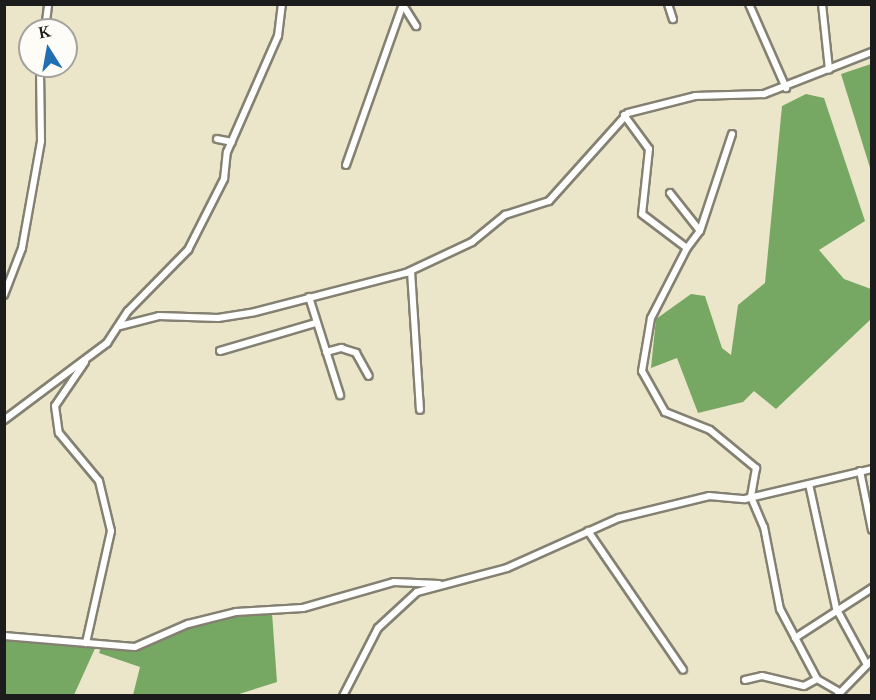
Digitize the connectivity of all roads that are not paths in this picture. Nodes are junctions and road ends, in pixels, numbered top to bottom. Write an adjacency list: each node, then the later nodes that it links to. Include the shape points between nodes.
1 (282, 4): 15 (street, via 278,36)
2 (403, 4): 7 (street); 16 (street)
3 (668, 4): 6 (street)
4 (749, 4): 11 (street)
5 (822, 4): 9 (street)
6 (673, 19)
7 (416, 26)
8 (872, 52): 9 (street)
9 (829, 70): 11 (street)
10 (40, 78): 21 (street, via 41,141 21,248)
11 (786, 88): 12 (street, via 671,100)
12 (624, 116): 19 (street, via 649,149 642,214); 20 (street, via 558,194 505,215 472,242)
13 (732, 134): 18 (street)
14 (218, 139): 15 (street)
15 (232, 142): 24 (street, via 224,179 188,250)
16 (346, 165)
17 (670, 193): 18 (street)
18 (700, 231): 19 (street)
19 (687, 248): 35 (street, via 651,318 642,371 665,412 710,430 756,468)
20 (411, 271): 22 (street); 30 (street)
21 (4, 295)
22 (309, 297): 23 (street); 24 (street, via 218,318 159,316)
23 (316, 323): 25 (street); 26 (street)
24 (120, 326): 27 (street)
25 (220, 351)
26 (326, 352): 28 (street, via 341,348 356,353); 29 (street)
27 (89, 357): 31 (street); 43 (street, via 55,406 59,433 99,481 111,531)
28 (369, 376)
29 (340, 396)
30 (420, 410)
31 (4, 420)
32 (872, 469): 33 (street)
33 (860, 471): 34 (street); 36 (street)
34 (809, 484): 35 (street); 40 (street)
35 (751, 497): 37 (street, via 709,496); 42 (street, via 764,527 780,609)
36 (872, 530)
37 (588, 531): 38 (street, via 507,568); 45 (street)
38 (443, 585): 43 (street, via 394,582 303,608 236,612 188,624 135,647); 49 (street, via 417,592 387,616)
39 (872, 588): 40 (street)
40 (838, 613): 42 (street); 44 (street)
41 (4, 636): 43 (street)
42 (795, 638): 46 (street)
43 (86, 642)
44 (869, 662): 48 (street)
45 (683, 670)
46 (817, 679): 47 (street, via 804,686 762,676); 48 (street)
47 (745, 680)
48 (838, 693)
49 (343, 696)

